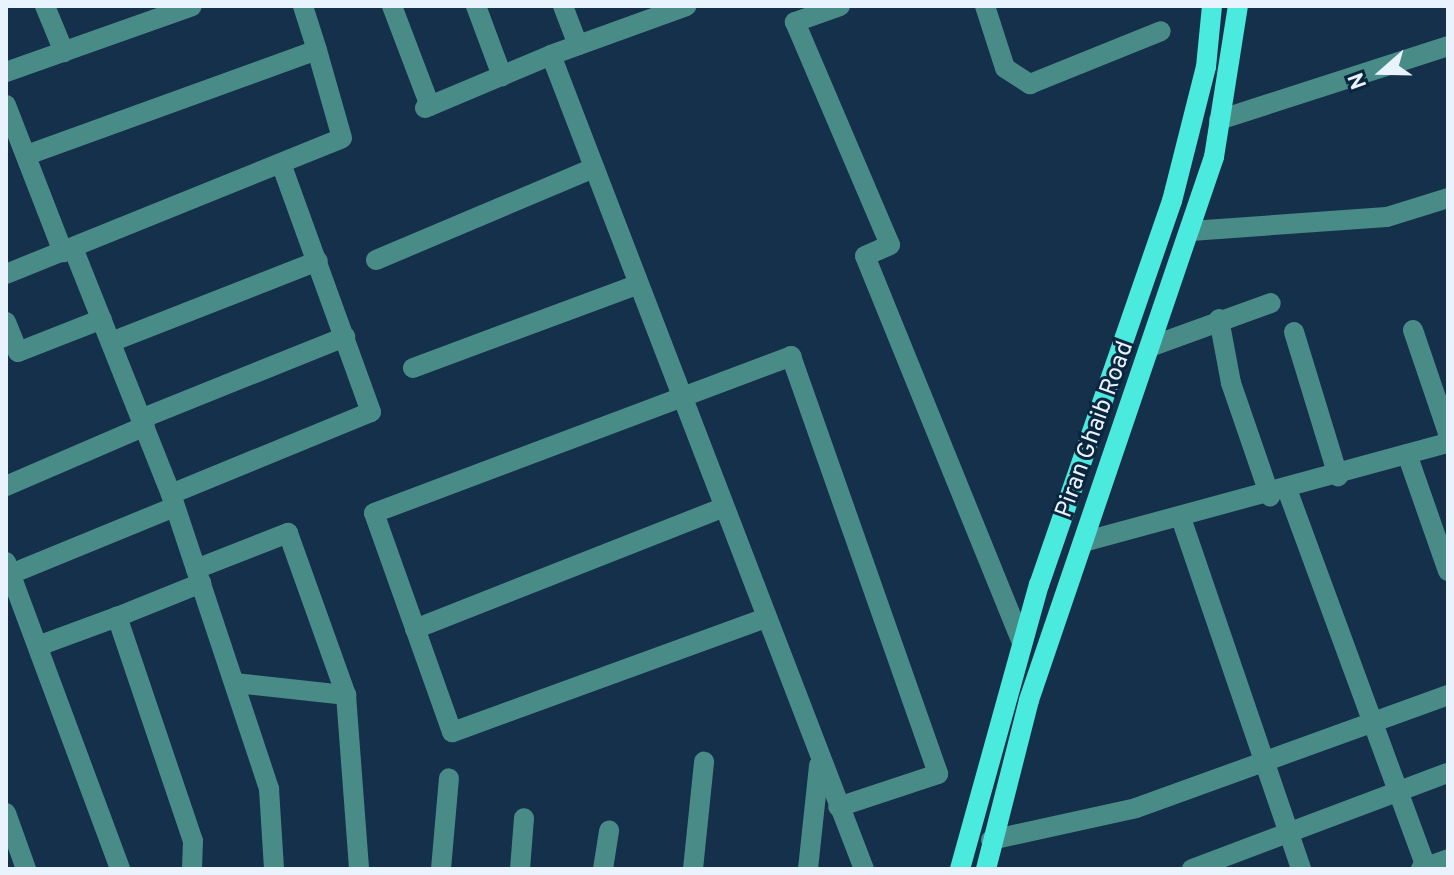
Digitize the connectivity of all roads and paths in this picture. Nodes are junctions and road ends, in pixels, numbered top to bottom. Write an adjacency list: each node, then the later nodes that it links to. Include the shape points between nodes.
1 (45, 6): 18 (street)
2 (192, 6): 13 (street)
3 (303, 6): 17 (street)
4 (392, 6): 21 (street, via 428,107)
5 (476, 6): 21 (street)
6 (563, 6): 15 (street)
7 (686, 6): 12 (street)
8 (840, 6): 62 (street, via 795,22 890,245 865,256)
9 (985, 6): 14 (street, via 1005,68 1030,84)
10 (1212, 6): 62 (main road, Piran Ghaib Road, via 1206,67 1172,201)
11 (1238, 6): 23 (main road, Piran Ghaib Road)
12 (651, 12): 15 (street)
13 (137, 15): 18 (street)
14 (1161, 31)
15 (578, 45): 19 (street)
16 (1448, 46): 23 (street)
17 (317, 50): 24 (street); 25 (street, via 342,138)
18 (64, 52): 20 (street)
19 (551, 55): 21 (street); 26 (street)
20 (6, 72)
21 (502, 76)
22 (6, 105): 24 (street)
23 (1219, 120): 28 (main road, Piran Ghaib Road)
24 (27, 155): 29 (street)
25 (282, 166): 29 (street); 31 (street)
26 (594, 168): 30 (street); 33 (street)
27 (1447, 203): 28 (street, via 1387,217)
28 (1191, 231): 42 (main road, Piran Ghaib Road)
29 (68, 250): 32 (street); 35 (street)
30 (376, 260)
31 (318, 261): 40 (street); 41 (street)
32 (6, 274)
33 (636, 285): 43 (street); 44 (street)
34 (1271, 303): 36 (street)
35 (102, 319): 37 (street, via 18,352); 41 (street)
36 (1219, 319): 42 (street); 51 (street, via 1231,383)
37 (6, 322)
38 (1413, 330): 46 (street)
39 (1294, 332): 49 (street)
40 (345, 337): 45 (street); 52 (street, via 371,412)
41 (111, 342): 45 (street)
42 (1155, 345): 55 (main road, Piran Ghaib Road)
43 (413, 368)
44 (681, 398): 53 (street); 61 (street, via 374,513); 74 (street, via 791,356 938,774)
45 (144, 422): 50 (street); 52 (street)
46 (1448, 433)
47 (1448, 443): 48 (street)
48 (1407, 454): 49 (street); 57 (street)
49 (1338, 476): 51 (street)
50 (6, 486)
51 (1279, 494): 54 (street); 67 (street)
52 (172, 501): 56 (street); 58 (street)
53 (722, 508): 60 (street); 61 (street)
54 (1181, 518): 55 (street); 70 (street)
55 (1083, 542): 79 (main road, Piran Ghaib Road)
56 (8, 571): 63 (street)
57 (1448, 571)
58 (198, 576): 59 (street); 64 (street); 65 (street, via 288,533)
59 (117, 617): 63 (street); 84 (street, via 193,841)
60 (766, 618): 61 (street, via 452,732); 68 (street)
61 (415, 629)
62 (1021, 641): 93 (main road, Piran Ghaib Road)
63 (38, 646): 83 (street)
64 (235, 683): 65 (street); 85 (street, via 269,789)
65 (346, 695): 86 (street)
66 (1448, 695): 67 (street)
67 (1373, 723): 70 (street); 73 (street)
68 (820, 759): 74 (street); 91 (street)
69 (704, 762): 90 (street)
70 (1265, 763): 78 (street); 79 (street, via 1136,808)
71 (1448, 773): 73 (street)
72 (449, 778): 87 (street)
73 (1398, 792): 78 (street); 81 (street)
74 (838, 807): 92 (street)
75 (6, 813): 82 (street)
76 (524, 818): 88 (street)
77 (609, 830): 89 (street)
78 (1289, 833): 95 (street); 96 (street)
79 (991, 840): 94 (main road, Piran Ghaib Road)
80 (1448, 859): 81 (street)
81 (1425, 868)
82 (26, 869)
83 (120, 869)
84 (192, 869)
85 (274, 869)
86 (359, 869)
87 (441, 869)
88 (520, 869)
89 (603, 869)
90 (693, 869)
91 (808, 869)
92 (864, 869)
93 (960, 869)
94 (986, 869)
95 (1192, 869)
96 (1301, 869)

